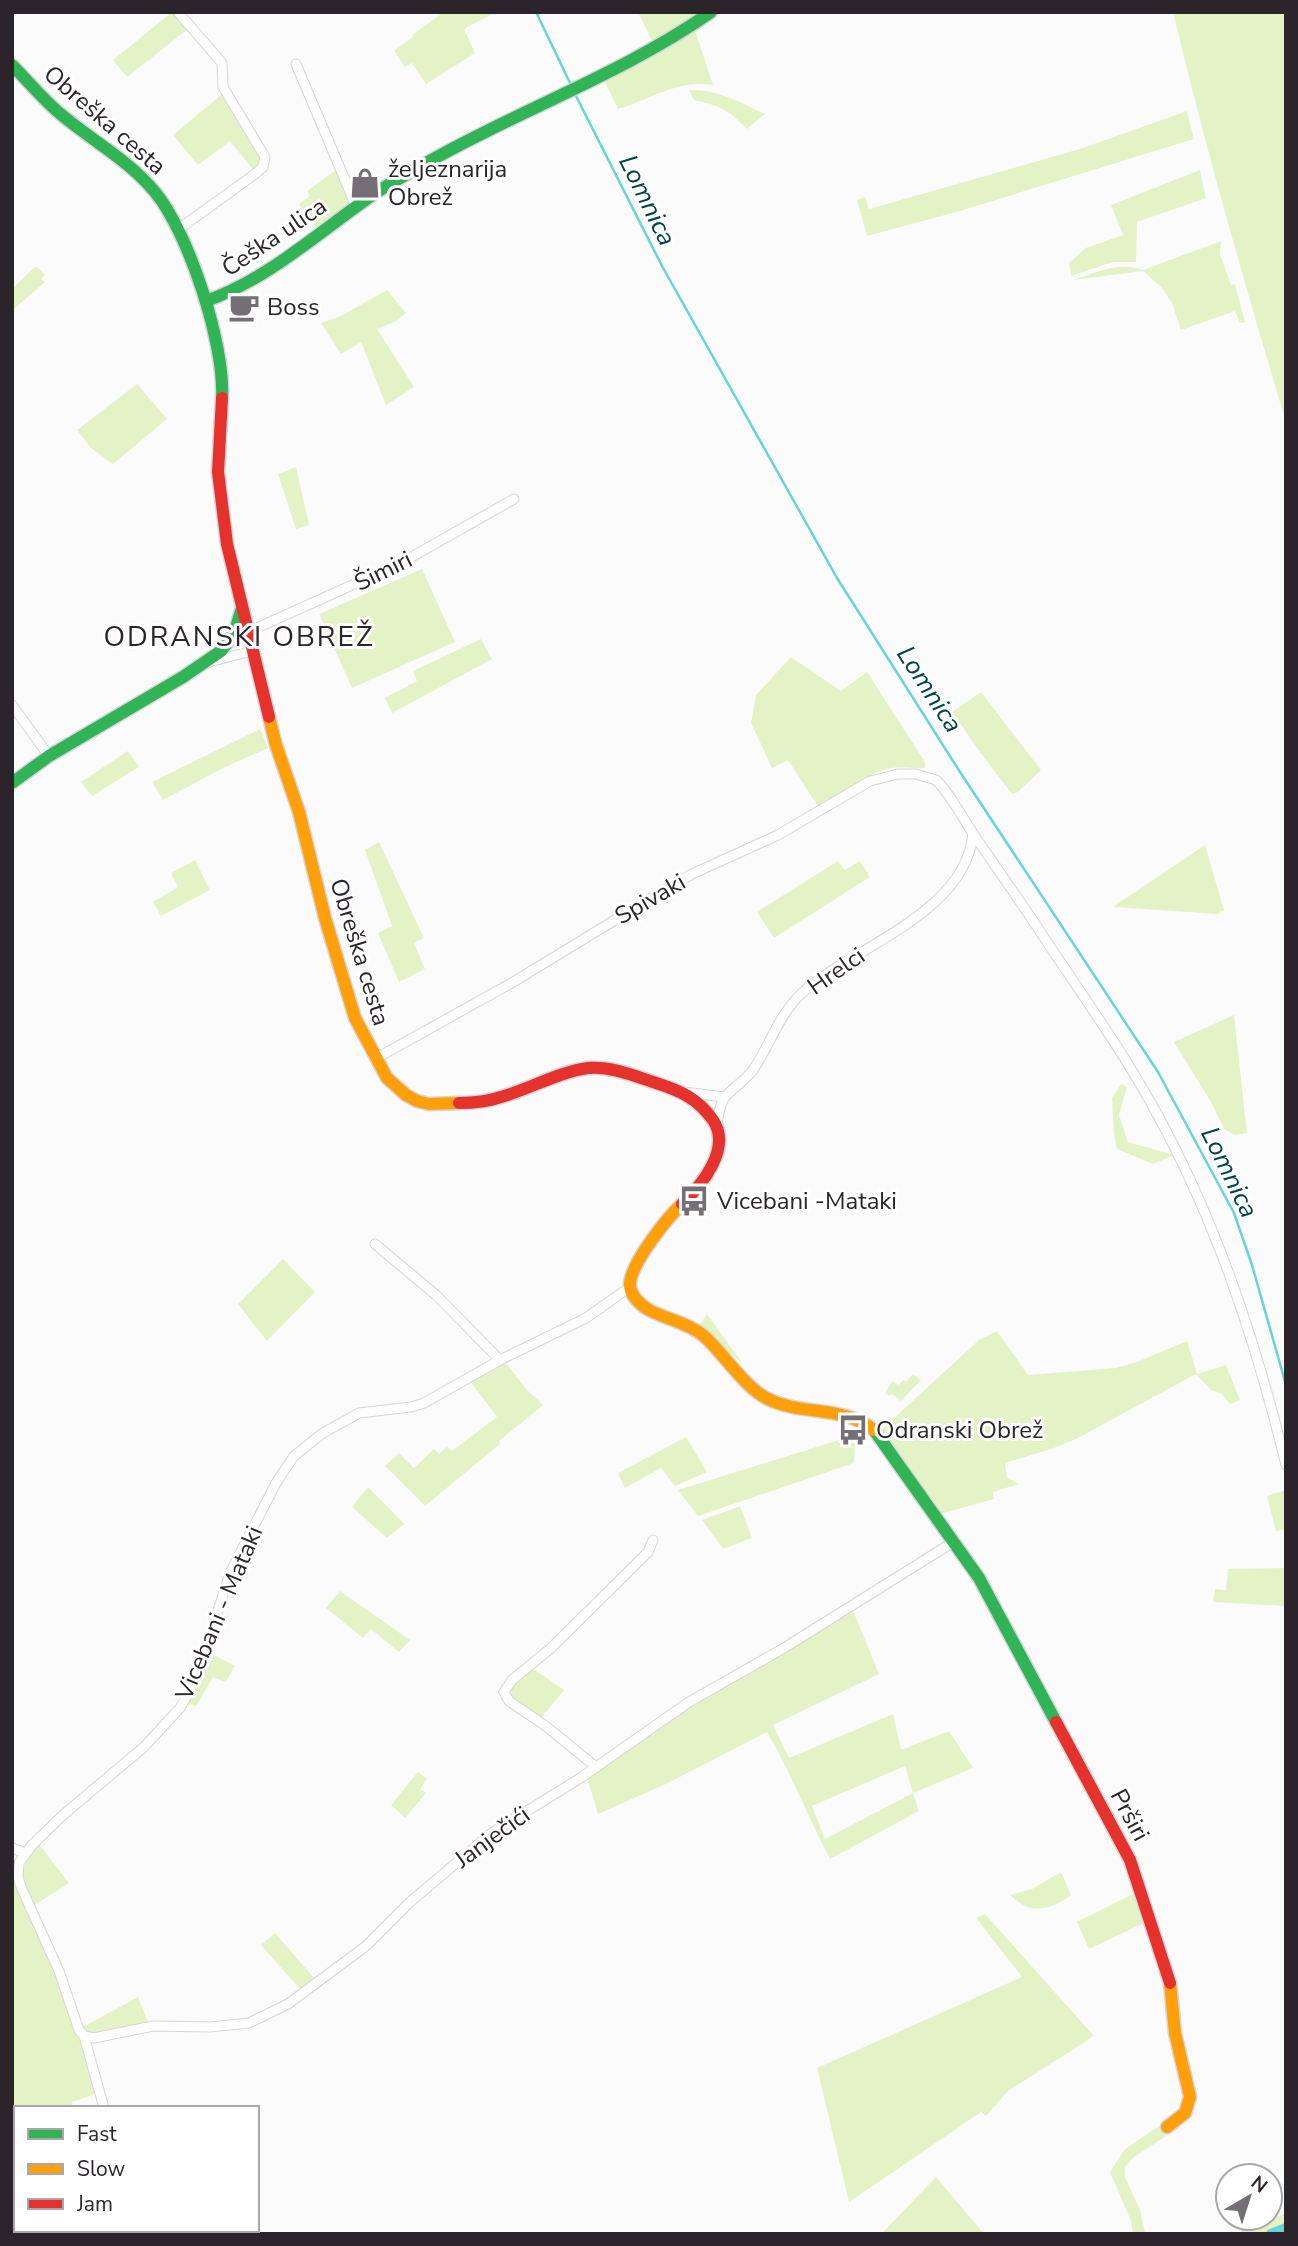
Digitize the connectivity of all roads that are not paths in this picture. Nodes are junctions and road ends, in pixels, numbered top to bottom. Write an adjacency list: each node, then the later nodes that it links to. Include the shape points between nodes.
1 (178, 12): 6 (street, via 222,63 223,87 265,157 255,174)
2 (710, 12): 5 (street, Češka ulica, via 674,38 464,141)
3 (296, 64): 5 (street)
4 (12, 65): 6 (street, Obreška cesta, via 57,111 148,183)
5 (356, 206): 7 (street, Češka ulica, via 286,258)
6 (179, 229): 7 (street, Obreška cesta)
7 (206, 301): 9 (street, Obreška cesta, via 222,367 218,472 227,544)
8 (514, 499): 10 (street, Šimiri, via 401,563)
9 (241, 601): 10 (street, Obreška cesta); 12 (street, via 232,638)
10 (248, 632): 11 (street, Obreška cesta)
11 (252, 651): 12 (street); 17 (street, Obreška cesta, via 355,1018)
12 (204, 663): 14 (street)
13 (12, 705): 14 (street)
14 (48, 756): 15 (street)
15 (12, 783)
16 (973, 834): 17 (street, Spivaki, via 936,780 898,774 870,781 778,835 692,874); 19 (street, Hrelci, via 965,862 949,890 802,993 749,1075); 24 (street, via 1150,1101 1200,1199 1239,1298)
17 (375, 1059): 18 (street, Obreška cesta, via 395,1087 429,1104 500,1098 589,1068 615,1070)
18 (684, 1092): 19 (street); 20 (street, Obreška cesta)
19 (724, 1097): 20 (street)
20 (717, 1126): 22 (street, via 718,1146 709,1174 654,1236)
21 (375, 1244): 23 (street, via 436,1295)
22 (630, 1287): 23 (street, Vicebani - Mataki, via 586,1318); 26 (street, via 635,1299 649,1310 701,1334 767,1399 866,1423)
23 (500, 1360): 29 (street, Vicebani - Mataki, via 417,1405 351,1416 294,1456 230,1573 184,1701 132,1758)
24 (1286, 1465)
25 (653, 1540): 27 (street, via 648,1552 504,1692 509,1701)
26 (955, 1541): 27 (street, Janječići, via 689,1702); 32 (street, Prširi, via 996,1607 1136,1876 1170,1981 1175,2033 1190,2097 1185,2113)
27 (596, 1767): 30 (street, Janječići, via 470,1849 366,1946 288,2004 248,2023 153,2026)
28 (12, 1848): 29 (street)
29 (25, 1853): 30 (street, via 18,1871 21,1887)
30 (84, 2036): 31 (street)
31 (103, 2106)
32 (1167, 2127)

